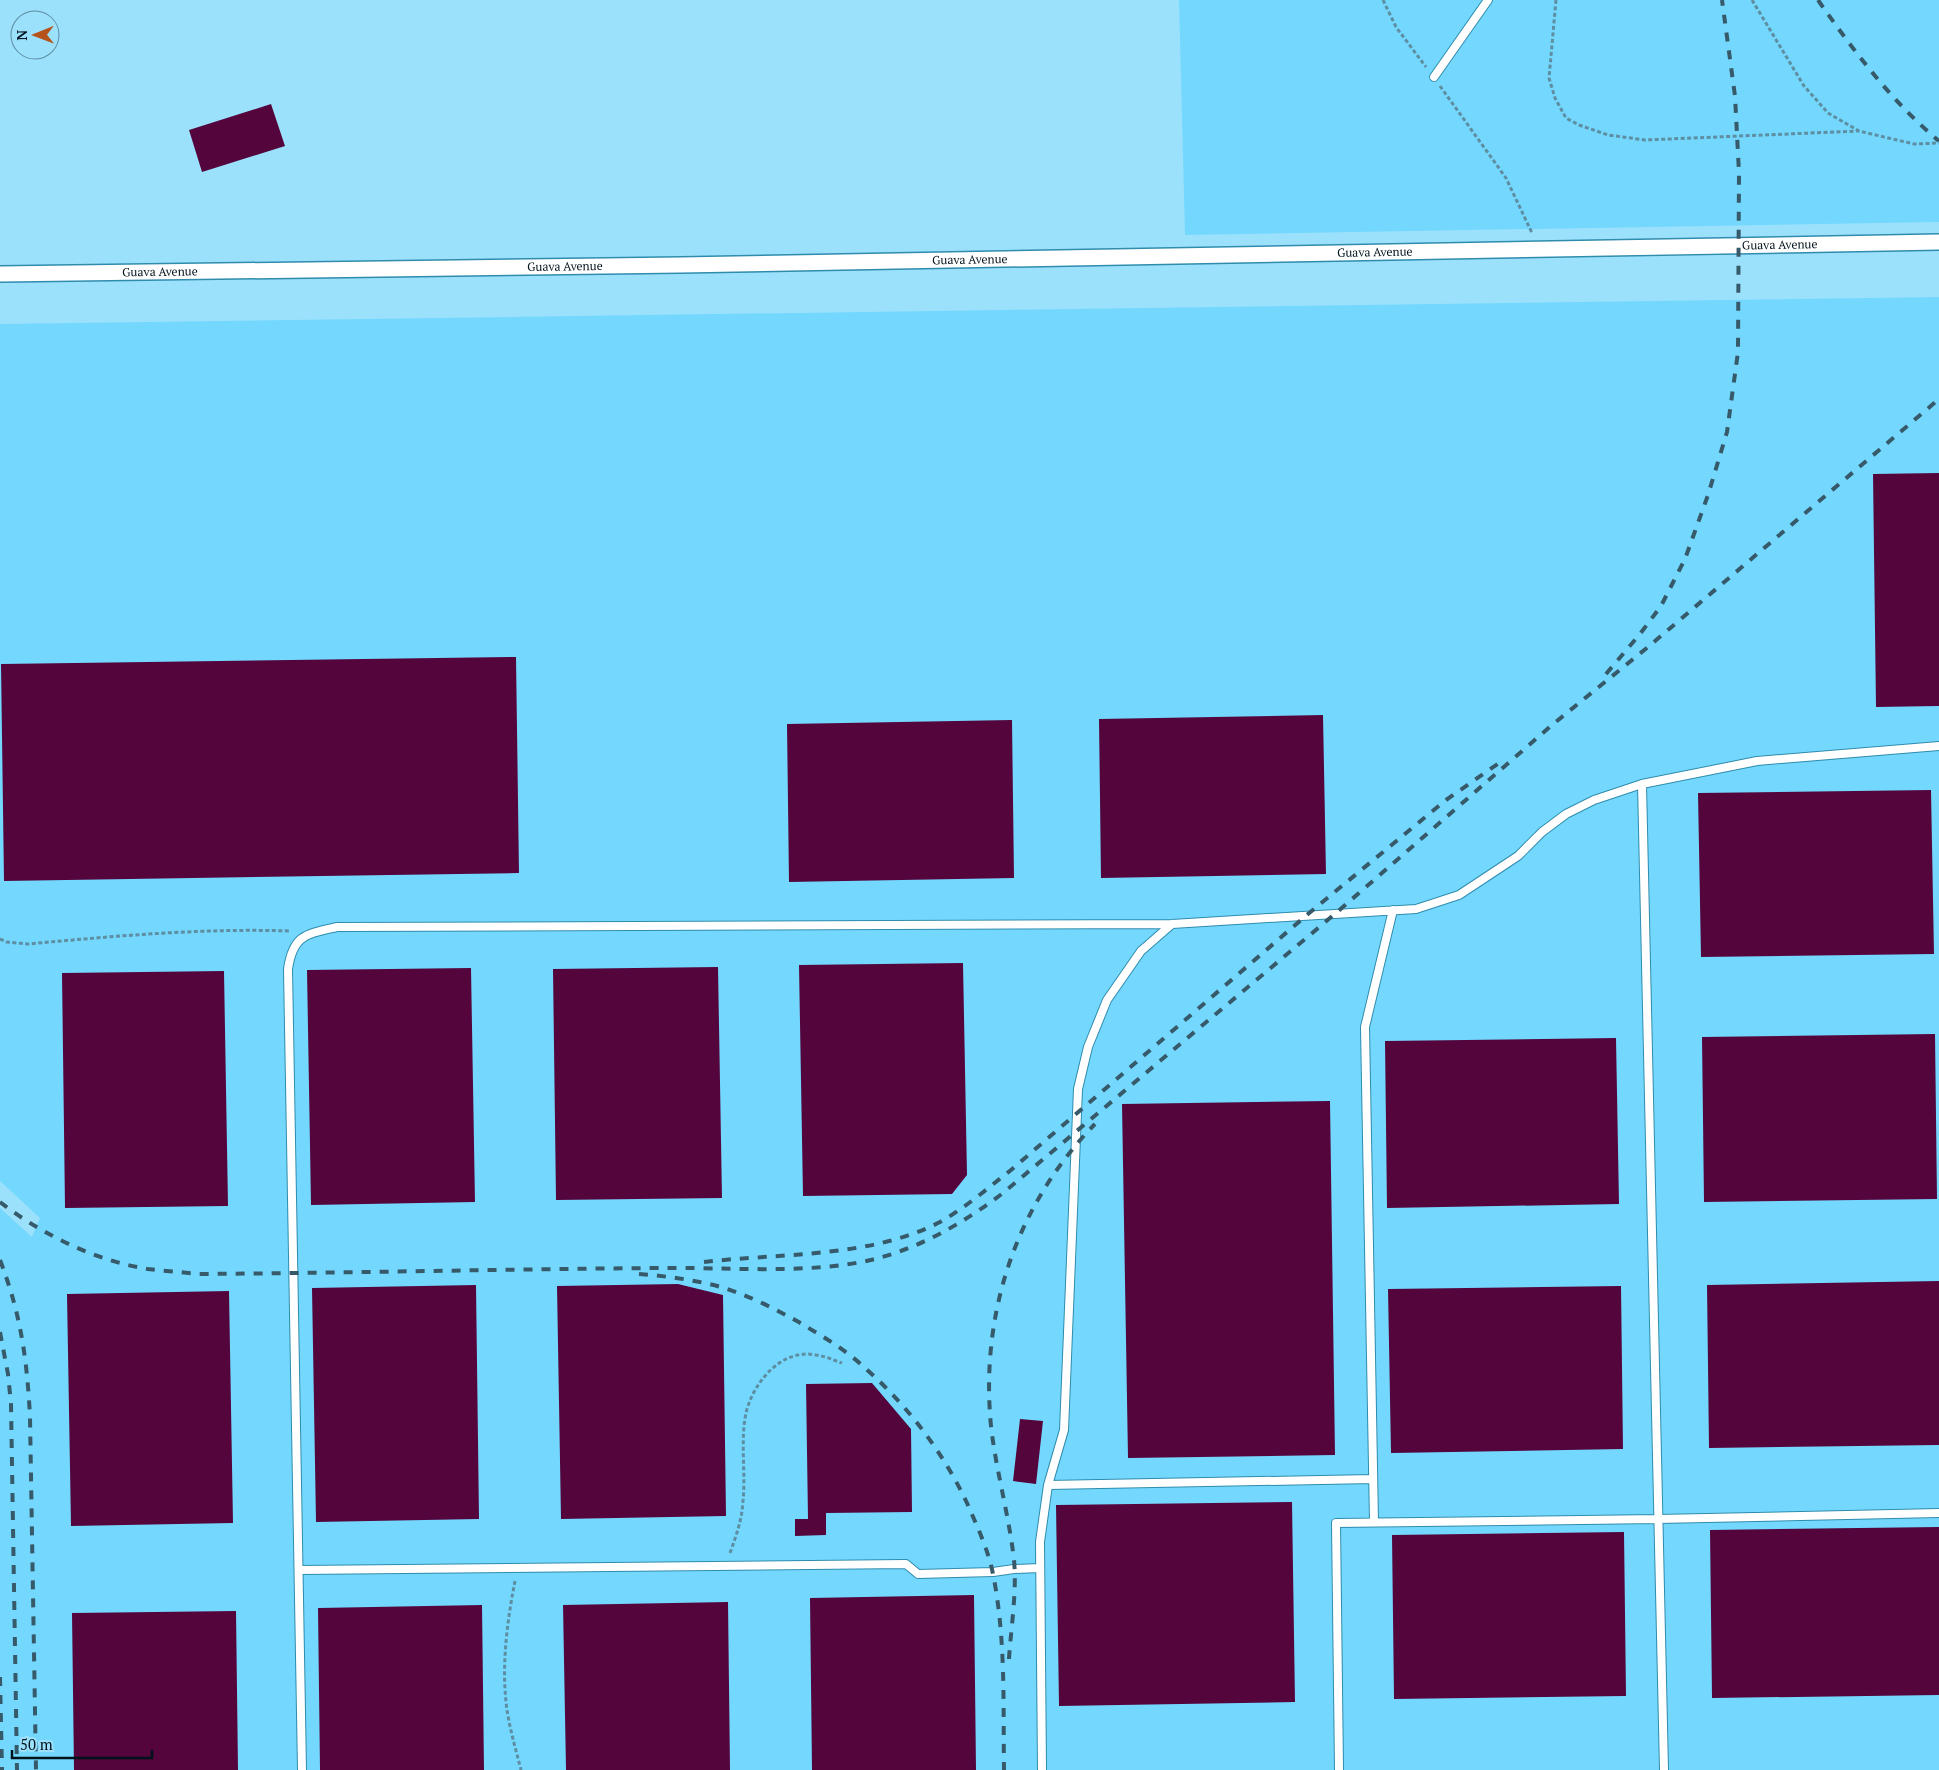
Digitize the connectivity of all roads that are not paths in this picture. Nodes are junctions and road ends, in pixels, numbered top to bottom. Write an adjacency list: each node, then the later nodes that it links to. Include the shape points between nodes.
1 (1488, 0): 2 (lane)
2 (1434, 77)
3 (1939, 242): 4 (street, Guava Avenue)
4 (0, 274)
5 (1939, 746): 6 (lane, via 1757,761)
6 (1642, 784): 7 (lane, via 1594,800 1566,814 1518,856 1458,895 1416,909); 12 (lane)
7 (1393, 910): 8 (lane); 9 (lane, via 1365,1026)
8 (1172, 924): 10 (lane, via 1141,952 1107,1000 1086,1055 1078,1089 1064,1430); 15 (lane, via 337,927 299,939 291,952 288,969)
9 (1374, 1479): 10 (lane); 13 (lane)
10 (1048, 1485): 14 (lane)
11 (1939, 1513): 12 (lane)
12 (1658, 1519): 13 (lane); 19 (lane)
13 (1374, 1522): 18 (lane, via 1336,1523)
14 (1040, 1568): 15 (lane, via 918,1574 906,1564); 17 (lane)
15 (299, 1570): 16 (lane)
16 (302, 1770)
17 (1042, 1770)
18 (1339, 1770)
19 (1664, 1770)

